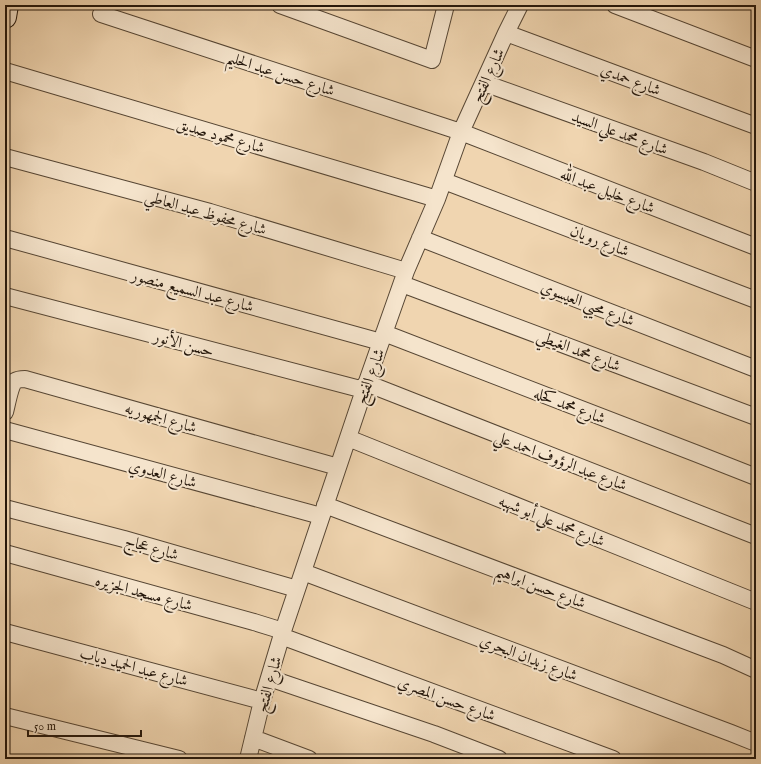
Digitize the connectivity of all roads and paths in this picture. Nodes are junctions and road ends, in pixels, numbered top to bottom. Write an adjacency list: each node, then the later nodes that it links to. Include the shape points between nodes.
1 (7, 5): 7 (main road)
2 (280, 5): 3 (street, via 432,60)
3 (446, 5)
4 (615, 5): 9 (street)
5 (514, 7): 8 (street, شارع الفتح)
6 (101, 14): 13 (street, شارع حسن عبد الحليم)
7 (5, 18)
8 (506, 33): 11 (street, شارع الفتح); 12 (street, شارع حمدي)
9 (756, 59)
10 (5, 71): 17 (street, شارع محمود صديق)
11 (484, 83): 13 (street, شارع الفتح); 16 (street, شارع محمد علي السيد)
12 (756, 126)
13 (461, 132): 15 (street, شارع الفتح); 20 (street, شارع خليل عبد الله)
14 (5, 157): 21 (street, شارع محفوظ عبد العاطي, via 210,212)
15 (444, 180): 17 (street, شارع الفتح); 23 (street, شارع رويان)
16 (756, 183)
17 (437, 199): 19 (street, شارع الفتح)
18 (5, 238): 24 (street, شارع عبد السميع منصور)
19 (420, 238): 21 (street, شارع الفتح); 25 (street, شارع محيي العيسوي)
20 (756, 247)
21 (404, 277): 24 (street, شارع الفتح); 28 (street, شارع محمد الغيطي)
22 (5, 296): 26 (street, حسن الأنور)
23 (756, 300)
24 (383, 338): 26 (street, شارع الفتح); 32 (street, شارع محمد كحله)
25 (756, 369)
26 (365, 387): 30 (street, شارع الفتح); 35 (street, شارع عبد الرؤوف احمد علي)
27 (5, 412): 31 (street, شارع الجمهوريه, via 13,385 17,380 25,379)
28 (756, 417)
29 (5, 430): 34 (street, شارع العدوي)
30 (348, 438): 31 (street, شارع الفتح); 39 (street, شارع محمد علي أبو شهبه)
31 (338, 467): 34 (street, شارع الفتح)
32 (756, 477)
33 (5, 508): 38 (street, شارع عجاج)
34 (323, 510): 37 (street, شارع الفتح); 42 (street, شارع حسن ابراهيم, via 723,655)
35 (756, 536)
36 (5, 554): 41 (street, شارع مسجد الجزيره, via 254,622)
37 (303, 572): 38 (street, شارع الفتح); 47 (street, شارع زيدان البحري)
38 (297, 589): 41 (street, شارع الفتح)
39 (756, 602)
40 (5, 632): 44 (street, شارع عبد الحميد دياب)
41 (282, 634): 43 (street, شارع الفتح); 52 (street, شارع حسن المصري)
42 (756, 670)
43 (269, 678): 44 (street, شارع الفتح); 51 (street)
44 (262, 701): 46 (street, شارع الفتح)
45 (5, 716): 48 (street)
46 (253, 738): 49 (street, شارع الفتح); 50 (street)
47 (756, 743)
48 (179, 759)
49 (248, 759)
50 (309, 759)
51 (499, 759)
52 (613, 759)

